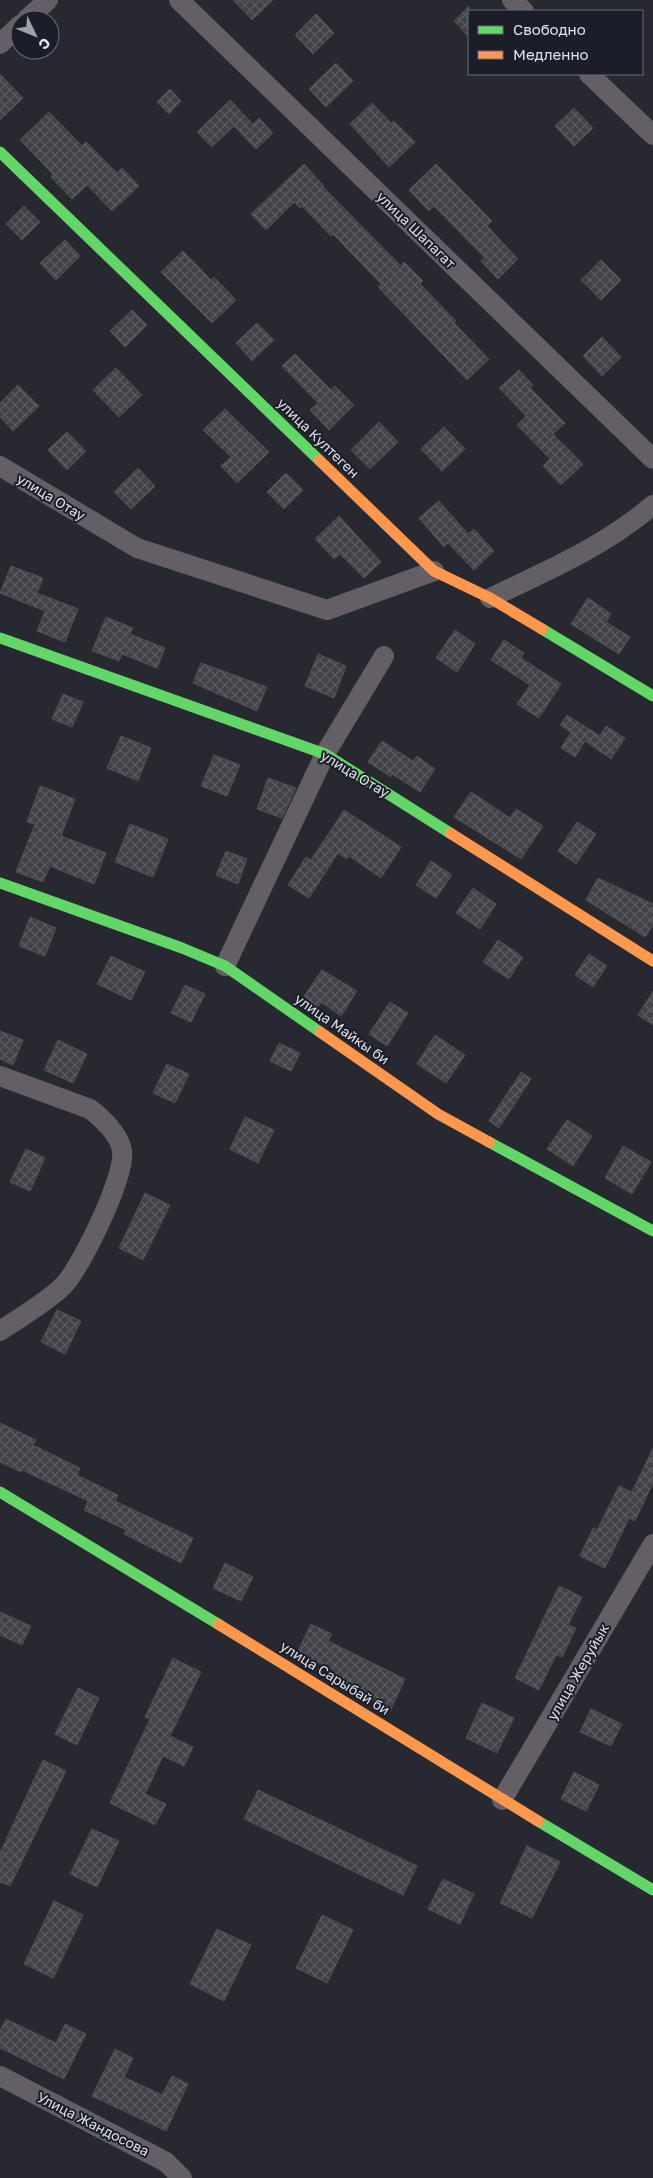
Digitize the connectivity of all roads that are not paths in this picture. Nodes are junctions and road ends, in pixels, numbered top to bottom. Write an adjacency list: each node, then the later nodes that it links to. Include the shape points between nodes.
1 (48, 0): 4 (street)
2 (179, 0): 11 (street, улица Шапагат)
3 (512, 0): 5 (street)
4 (37, 10)
5 (523, 10)
6 (10, 35): 7 (street)
7 (0, 44)
8 (590, 75): 9 (street)
9 (653, 136)
10 (0, 152): 14 (street, улица Култеген)
11 (653, 459)
12 (0, 466): 14 (street, улица Отау, via 136,548 327,610)
13 (653, 504): 15 (street, via 631,524 602,543)
14 (434, 571): 15 (street, улица Култеген)
15 (490, 598): 18 (street, улица Култеген)
16 (0, 638): 19 (street, улица Отау)
17 (384, 656): 19 (street)
18 (653, 696)
19 (325, 754): 21 (street, улица Отау); 22 (street)
20 (0, 884): 22 (street, улица Майкы би)
21 (653, 961)
22 (225, 966): 24 (street, улица Майкы би, via 438,1114)
23 (0, 1076): 25 (street, via 90,1109 101,1117 119,1142 123,1159 105,1213 70,1277 61,1288)
24 (653, 1231)
25 (0, 1331)
26 (0, 1492): 28 (street, улица Сарыбай би)
27 (653, 1544): 28 (street, улица Жеруйык)
28 (502, 1800): 29 (street, улица Сарыбай би)
29 (653, 1890)
30 (0, 2076): 31 (street, Улица Жандосова, via 166,2162)
31 (182, 2178)

